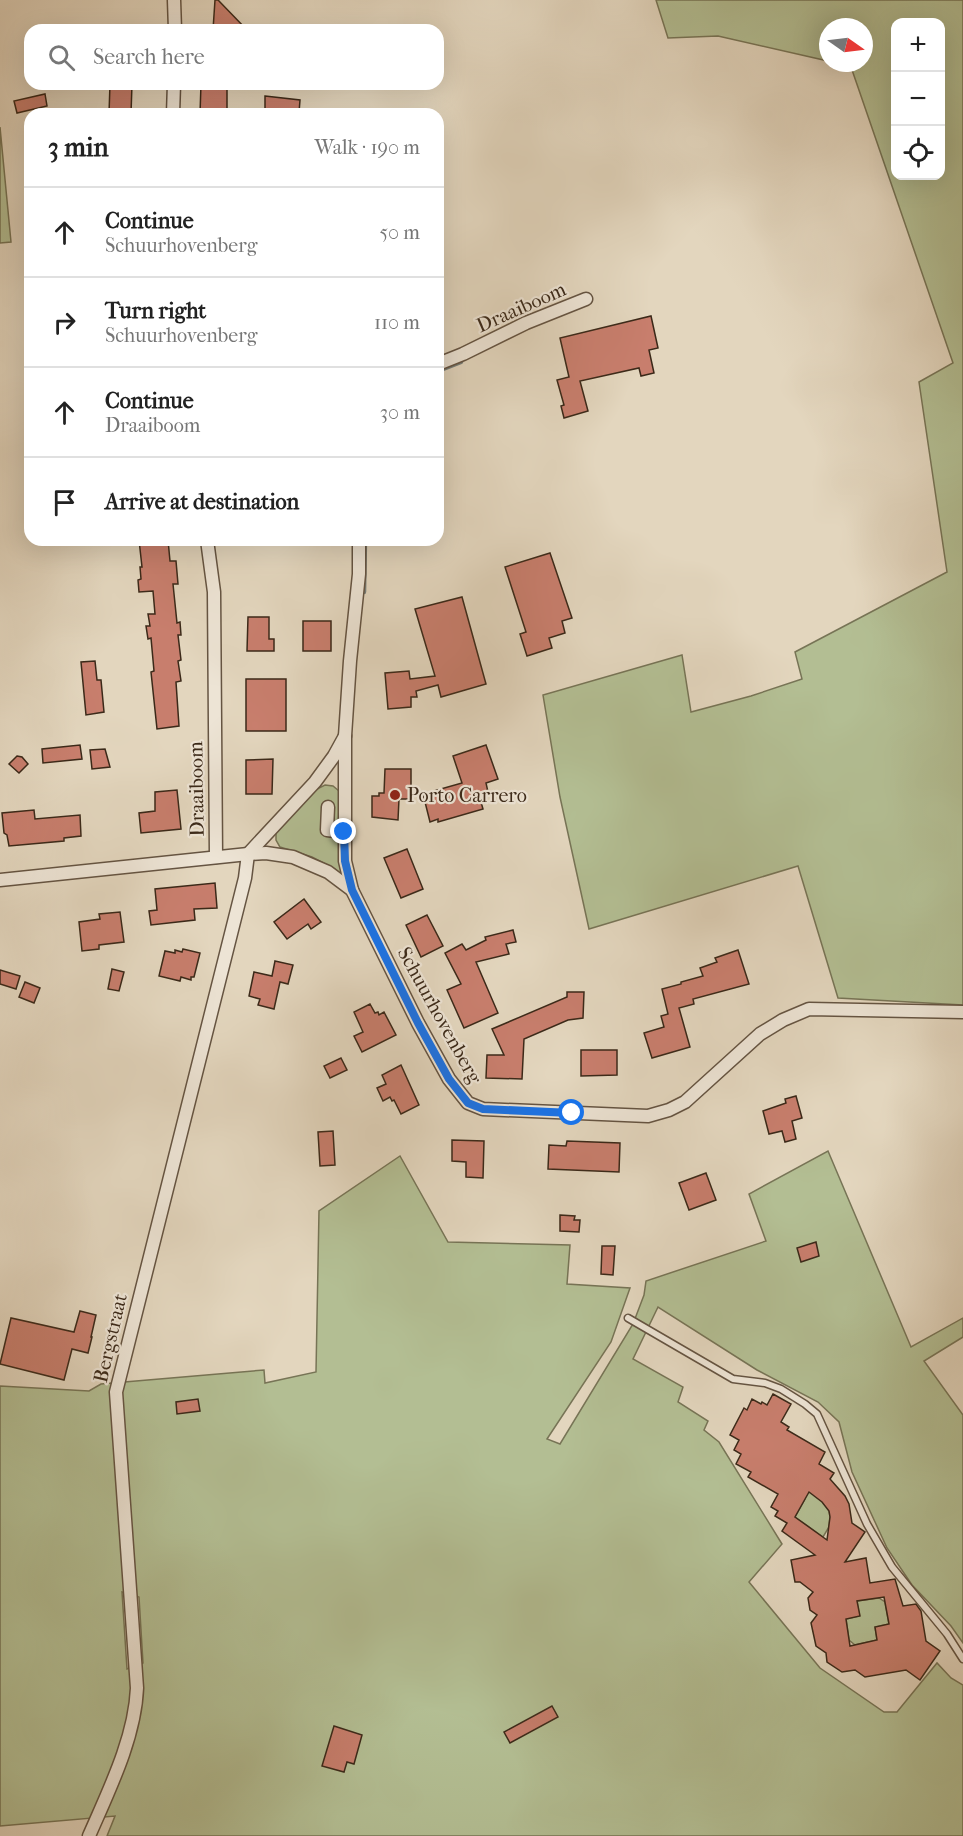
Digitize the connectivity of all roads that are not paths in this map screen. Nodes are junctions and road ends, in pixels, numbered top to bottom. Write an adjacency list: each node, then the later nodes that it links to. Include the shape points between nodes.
1 (174, 0): 2 (street)
2 (175, 24)
3 (174, 90): 4 (street)
4 (173, 108)
5 (586, 299): 6 (street, Draaiboom)
6 (444, 362)
7 (208, 546): 13 (street, Draaiboom, via 214,592)
8 (359, 546): 9 (street)
9 (345, 736): 11 (street); 12 (street, via 315,782)
10 (328, 807): 11 (street, via 327,830)
11 (344, 832): 15 (street)
12 (248, 854): 13 (street, Schuurhovenberg); 15 (street, Schuurhovenberg, via 293,857 328,872); 19 (street, Bergstraat, via 116,1392 136,1711)
13 (216, 857): 14 (street, Draaiboom)
14 (0, 880)
15 (352, 890): 16 (street, Schuurhovenberg, via 449,1079 468,1103 483,1109 648,1116 685,1102 760,1034 809,1009)
16 (963, 1012)
17 (628, 1318): 18 (lane, via 733,1378 781,1389 817,1414 867,1524 892,1567)
18 (963, 1659)
19 (89, 1836)

